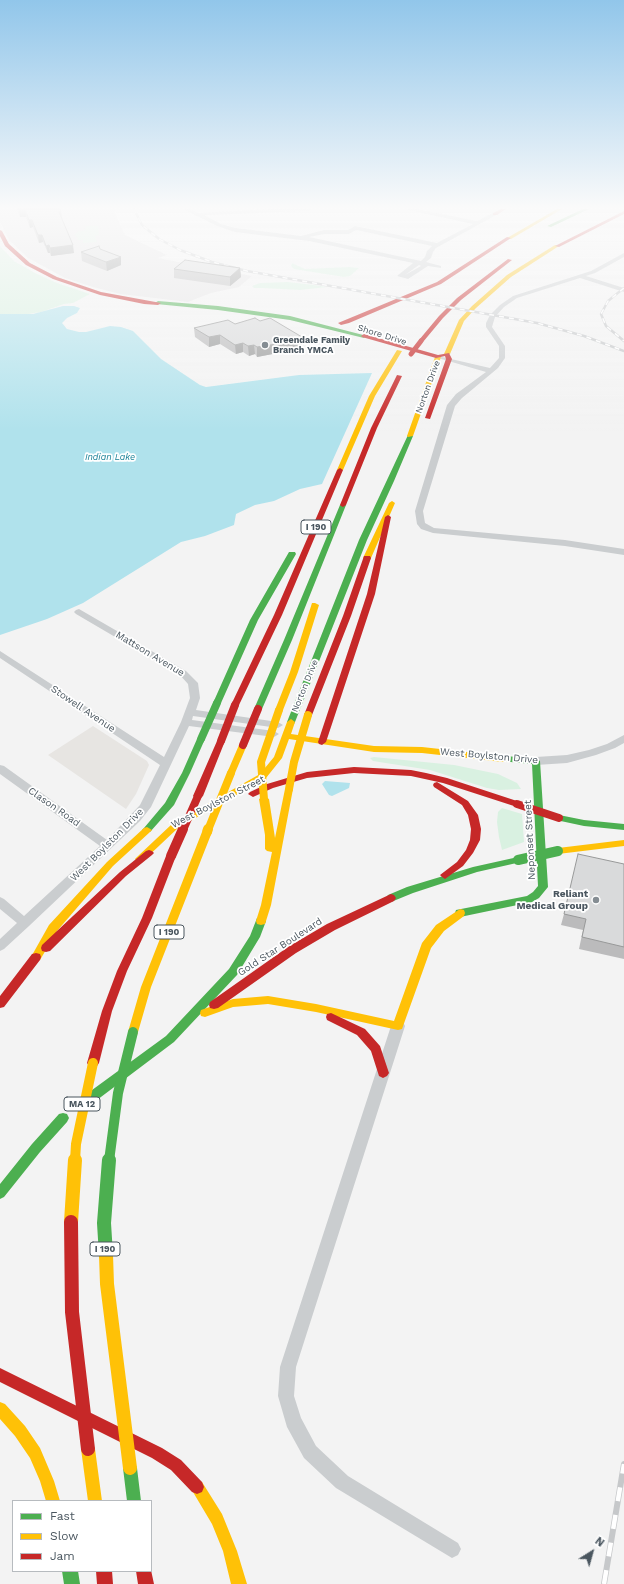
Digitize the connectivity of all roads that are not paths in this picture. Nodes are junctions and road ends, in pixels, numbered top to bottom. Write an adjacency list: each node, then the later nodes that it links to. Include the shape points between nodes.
1 (67, 283): 8 (main road, Shore Drive, via 139,302)
2 (439, 283): 9 (main road, via 375,309)
3 (478, 283): 14 (main road, I 190, bridge, via 441,317 411,354 388,396)
4 (501, 283): 11 (main road, via 462,320)
5 (558, 283): 12 (street, via 515,297 492,316 489,327 500,343 503,353 501,361)
6 (600, 283): 7 (street)
7 (624, 290)
8 (218, 308): 9 (main road, Shore Drive); 9 (main road, Shore Drive, via 282,312)
9 (347, 326): 11 (main road, Shore Drive)
10 (408, 338): 15 (main road, I 190, via 372,396)
11 (445, 357): 12 (street, Shore Drive); 13 (main road, Norton Drive); 22 (main road, Norton Drive, via 363,540)
12 (493, 369): 16 (street, via 459,396 451,406 420,505 419,517 423,526 436,531 565,543)
13 (425, 427)
14 (341, 508): 17 (main road); 52 (main road, I 190, bridge, via 146,987 118,1093 109,1156 104,1223 106,1284)
15 (323, 509): 38 (main road, bridge, via 296,547 254,620 186,773 169,805 149,828 110,864 53,928); 51 (main road, I 190, bridge, via 278,615 235,705 147,918 122,971 93,1063 76,1144 71,1204 72,1312)
16 (624, 552)
17 (323, 578)
18 (318, 597): 35 (main road, bridge, via 262,762 264,799 270,835)
19 (79, 612): 21 (street, Mattson Avenue, via 186,675 195,688 195,698)
20 (0, 654): 26 (street, Stowell Avenue)
21 (188, 717): 22 (street, West Boylston Drive); 26 (street, West Boylston Drive)
22 (287, 731): 23 (main road, West Boylston Drive); 32 (main road, Norton Drive, via 278,758 263,776 175,826)
23 (324, 737): 25 (main road, West Boylston Drive, via 374,749 422,750); 35 (main road, bridge, via 370,594 393,500 369,551 347,616 308,715 294,762)
24 (624, 738): 25 (street, West Boylston Drive, via 608,748 592,753 566,759)
25 (536, 761): 42 (main road, Neponset Street, via 543,887 529,899 460,913 440,928 426,946)
26 (166, 764): 31 (street, West Boylston Drive, via 145,807)
27 (0, 769): 31 (street, Clason Road)
28 (411, 773): 29 (main road, West Boylston Street, bridge, via 444,780 559,818 584,824); 32 (main road, West Boylston Street, via 354,770 325,772 288,780 239,801 179,833); 33 (main road, via 443,788 461,800 476,824 475,840 467,856 456,868)
29 (624, 827)
30 (624, 843): 33 (main road, Gold Star Boulevard / MA 12, bridge, via 558,851 476,869)
31 (108, 846): 36 (street, West Boylston Drive)
32 (140, 859): 38 (main road, West Boylston Street)
33 (429, 884): 41 (main road, Gold Star Boulevard / MA 12, via 372,906 331,927 261,971)
34 (0, 902): 36 (street)
35 (266, 905): 43 (main road, via 255,937 232,972)
36 (25, 923): 37 (street, West Boylston Drive)
37 (0, 946)
38 (36, 957): 39 (main road, West Boylston Street)
39 (0, 1004)
40 (312, 1007): 41 (main road, via 260,1000 234,1003); 42 (main road); 44 (main road, via 361,1032 376,1048)
41 (205, 1012): 43 (main road, Gold Star Boulevard / MA 12)
42 (398, 1026): 44 (street)
43 (170, 1039): 45 (main road, Gold Star Boulevard / MA 12)
44 (383, 1073): 53 (street, via 288,1367 286,1396 293,1421 310,1452 342,1482)
45 (69, 1114): 46 (main road, Gold Star Boulevard / MA 12); 47 (main road, via 36,1148)
46 (11, 1164)
47 (0, 1192)
48 (0, 1375): 60 (main road, via 157,1453 176,1465 199,1490 217,1519 230,1551)
49 (0, 1409): 50 (main road, via 35,1453 48,1481)
50 (53, 1500)
51 (94, 1500)
52 (134, 1500)
53 (452, 1549)
54 (70, 1572): 57 (main road)
55 (104, 1572): 58 (main road)
56 (144, 1572): 59 (main road)
57 (72, 1584)
58 (105, 1584)
59 (146, 1584)
60 (239, 1584)

